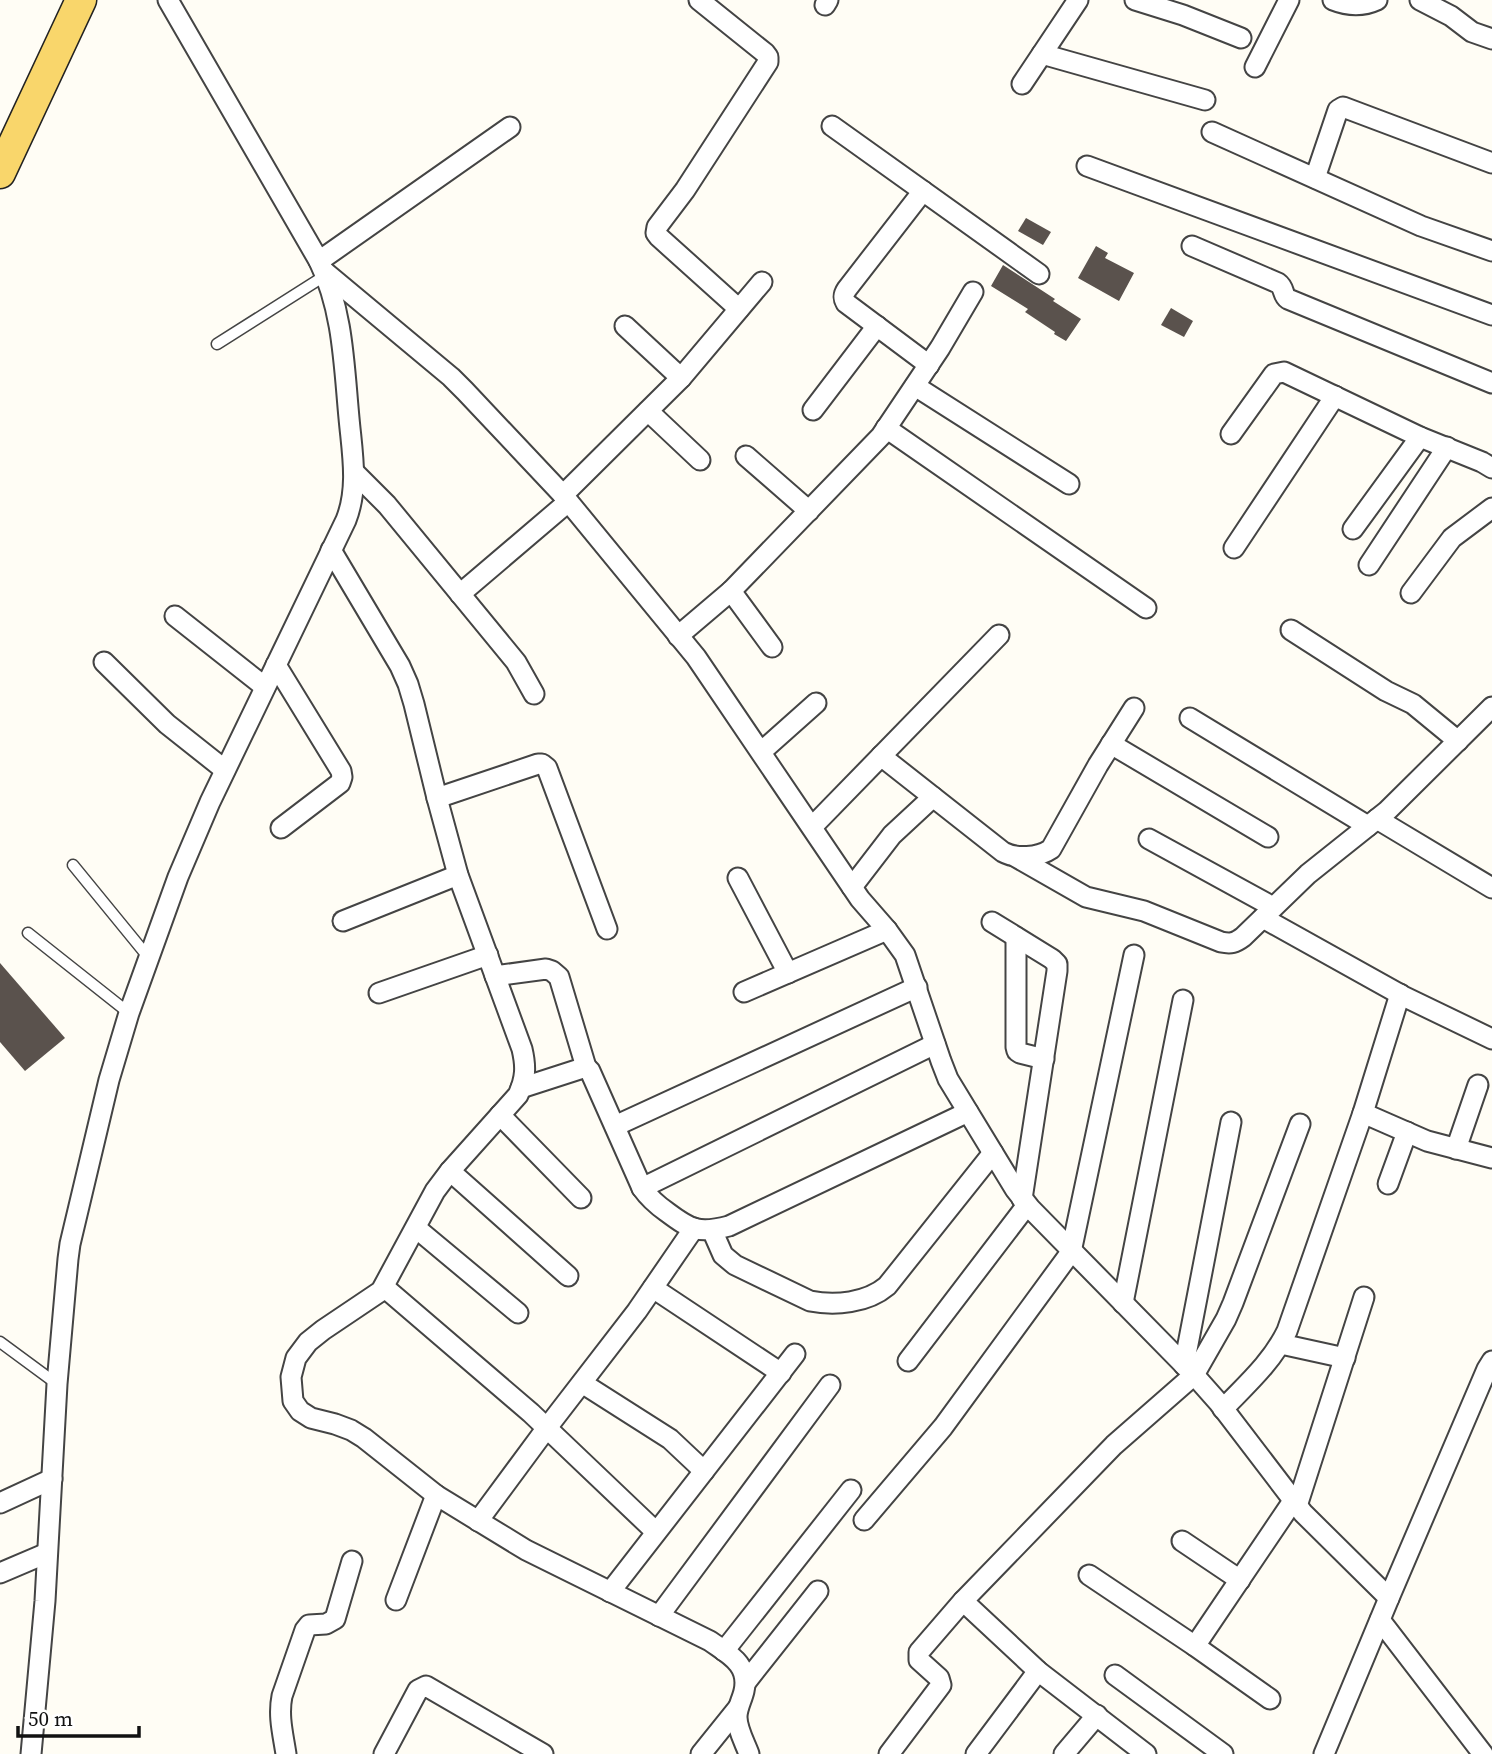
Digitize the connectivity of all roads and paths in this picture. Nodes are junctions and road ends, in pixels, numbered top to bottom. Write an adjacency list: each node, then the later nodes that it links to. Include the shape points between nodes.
1 (81, 0): 21 (main road)
2 (168, 0): 26 (street)
3 (699, 0): 30 (street, via 765,53 768,62 656,233)
4 (1078, 0): 12 (street)
5 (1135, 0): 10 (street)
6 (1289, 0): 13 (street)
7 (1333, 0): 8 (street, via 1355,6)
8 (1377, 0)
9 (1420, 0): 11 (street)
10 (1241, 38)
11 (1492, 39)
12 (1042, 54): 14 (street); 15 (street)
13 (1255, 67)
14 (1022, 84)
15 (1206, 100)
16 (832, 126): 23 (street)
17 (510, 127): 26 (street)
18 (1212, 132): 22 (street)
19 (1492, 163): 22 (street, via 1343,107 1338,110)
20 (1087, 166): 31 (street)
21 (0, 173)
22 (1315, 178): 25 (street, via 1420,226)
23 (923, 191): 27 (street); 33 (street, via 844,294 846,303)
24 (1192, 246): 37 (street, via 1278,283 1288,299)
25 (1492, 251)
26 (323, 269): 34 (lane); 49 (street, via 340,330); 51 (street, via 451,377)
27 (1040, 274)
28 (762, 282): 30 (street)
29 (973, 292): 35 (street)
30 (739, 310): 36 (street)
31 (1492, 315)
32 (625, 326): 36 (street)
33 (877, 326): 35 (street); 40 (street)
34 (217, 344)
35 (929, 365): 38 (street)
36 (681, 378): 41 (street)
37 (1492, 383)
38 (915, 386): 42 (street); 50 (street)
39 (1335, 396): 43 (street, via 1284,372 1274,374); 44 (street); 55 (street)
40 (813, 410)
41 (648, 411): 47 (street); 51 (street)
42 (886, 428): 53 (street); 61 (street)
43 (1231, 434)
44 (1420, 437): 45 (street); 54 (street)
45 (1447, 447): 48 (street); 57 (street)
46 (746, 456): 53 (street)
47 (699, 460)
48 (1492, 468)
49 (354, 472): 56 (street, via 352,506); 60 (street)
50 (1069, 484)
51 (566, 498): 60 (street); 65 (street)
52 (1492, 508): 59 (street, via 1452,538)
53 (809, 512): 58 (street)
54 (1353, 529)
55 (1234, 548)
56 (331, 551): 68 (street); 81 (street, via 408,684)
57 (1369, 565)
58 (731, 591): 65 (street); 66 (street)
59 (1411, 593)
60 (460, 594): 70 (street, via 516,662)
61 (1146, 608)
62 (175, 616): 69 (street)
63 (1291, 630): 75 (street, via 1413,704)
64 (999, 635): 78 (street)
65 (678, 636): 77 (street)
66 (772, 647)
67 (104, 662): 79 (street, via 167,724)
68 (276, 665): 69 (street); 84 (street, via 342,777)
69 (265, 687): 79 (street)
70 (534, 694)
71 (816, 704): 77 (street)
72 (1492, 707): 75 (street)
73 (1134, 708): 76 (street)
74 (1190, 718): 82 (street)
75 (1458, 741): 82 (street)
76 (1111, 744): 85 (street); 87 (street, via 1051,849)
77 (761, 752): 83 (street)
78 (881, 756): 80 (street); 83 (street)
79 (225, 770): 102 (street, via 177,877)
80 (933, 797): 87 (street, via 1003,852); 91 (street, via 892,835)
81 (437, 798): 89 (street); 96 (street, via 538,764 548,768)
82 (1372, 823): 92 (street); 93 (street)
83 (812, 827): 91 (street)
84 (281, 828)
85 (1268, 837)
86 (1149, 839): 93 (street)
87 (1016, 856): 93 (street, via 1086,897 1134,908 1221,942 1237,942)
88 (73, 865): 102 (lane)
89 (458, 875): 94 (street); 100 (street)
90 (738, 878): 103 (street)
91 (852, 887): 97 (street)
92 (1492, 888)
93 (1268, 912): 108 (street)
94 (343, 920)
95 (992, 922): 99 (street)
96 (607, 929)
97 (887, 930): 103 (street); 105 (street, via 905,956)
98 (28, 933): 110 (lane)
99 (1016, 937): 113 (street, via 1016,1048); 113 (street, via 1056,964)
100 (488, 955): 104 (street); 107 (street)
101 (1134, 955): 134 (street)
102 (149, 958): 110 (street)
103 (788, 973): 106 (street)
104 (495, 976): 114 (street, via 546,969 556,974); 116 (street, via 522,1049 526,1068)
105 (916, 987): 112 (street); 122 (street)
106 (744, 992)
107 (379, 993)
108 (1400, 994): 111 (street); 118 (street)
109 (1183, 1000): 139 (street)
110 (129, 1013): 150 (street, via 70,1244)
111 (1492, 1039)
112 (935, 1044): 117 (street, via 948,1079); 129 (street)
113 (1044, 1059): 131 (street)
114 (586, 1067): 116 (street); 122 (street)
115 (1478, 1085): 124 (street)
116 (522, 1088): 119 (street)
117 (968, 1112): 125 (street); 133 (street, via 729,1226)
118 (1363, 1113): 123 (street); 142 (street)
119 (500, 1115): 127 (street); 130 (street)
120 (1231, 1122): 147 (street)
121 (1300, 1124): 147 (street, via 1226,1319)
122 (615, 1126): 129 (street)
123 (1407, 1132): 124 (street); 128 (street)
124 (1456, 1149): 126 (street)
125 (993, 1153): 131 (street); 133 (street, via 887,1286 867,1298 823,1304 810,1301 735,1265)
126 (1491, 1154)
127 (450, 1171): 132 (street); 135 (street)
128 (1388, 1184)
129 (642, 1188): 133 (street, via 685,1226)
130 (581, 1198)
131 (1025, 1202): 134 (street); 145 (street)
132 (416, 1228): 136 (street); 140 (street)
133 (703, 1229): 137 (street)
134 (1071, 1252): 139 (street); 160 (street, via 943,1427)
135 (568, 1276)
136 (384, 1287): 153 (street); 157 (street, via 308,1342 296,1358 291,1377 293,1401 311,1418 364,1438)
137 (653, 1288): 148 (street); 149 (street)
138 (1364, 1297): 144 (street)
139 (1123, 1303): 147 (street)
140 (518, 1313)
141 (0, 1342): 150 (lane)
142 (1281, 1344): 144 (street); 152 (street)
143 (795, 1354): 148 (street)
144 (1345, 1358): 159 (street)
145 (908, 1360)
146 (1492, 1361): 171 (street)
147 (1189, 1370): 152 (street); 173 (street)
148 (780, 1373): 154 (street)
149 (582, 1383): 153 (street); 154 (street, via 670,1439)
150 (57, 1384): 155 (street)
151 (830, 1385): 174 (street)
152 (1223, 1409): 159 (street)
153 (546, 1429): 161 (street); 162 (street)
154 (704, 1471): 162 (street)
155 (52, 1479): 158 (street); 164 (street)
156 (851, 1490): 177 (street)
157 (436, 1495): 161 (street); 172 (street)
158 (0, 1503)
159 (1295, 1504): 168 (street); 171 (street)
160 (864, 1520)
161 (478, 1521): 169 (street)
162 (656, 1532): 169 (street)
163 (1182, 1541): 168 (street)
164 (47, 1553): 166 (street); 184 (street)
165 (352, 1561): 185 (street, via 335,1619 305,1630 282,1696 280,1720)
166 (0, 1573)
167 (1089, 1575): 176 (street)
168 (1240, 1580): 176 (street)
169 (610, 1591): 174 (street)
170 (817, 1591): 180 (street)
171 (1389, 1598): 175 (street)
172 (396, 1600)
173 (963, 1601): 178 (street); 190 (street, via 919,1652 919,1660 940,1678 941,1685)
174 (659, 1616): 177 (street)
175 (1380, 1620): 195 (street); 196 (street)
176 (1195, 1646): 181 (street)
177 (724, 1651): 180 (street, via 743,1669)
178 (1038, 1671): 183 (street); 191 (street)
179 (1115, 1675): 194 (street)
180 (746, 1682): 182 (street)
181 (1270, 1699)
182 (738, 1708): 188 (street); 189 (street, via 738,1724)
183 (1097, 1715): 192 (street); 193 (street)
184 (32, 1754)
185 (286, 1754)
186 (384, 1754): 187 (street, via 418,1690 426,1686)
187 (543, 1754)
188 (701, 1754)
189 (749, 1754)
190 (889, 1754)
191 (976, 1754)
192 (1064, 1754)
193 (1146, 1754)
194 (1223, 1754)
195 (1324, 1754)
196 (1483, 1754)

